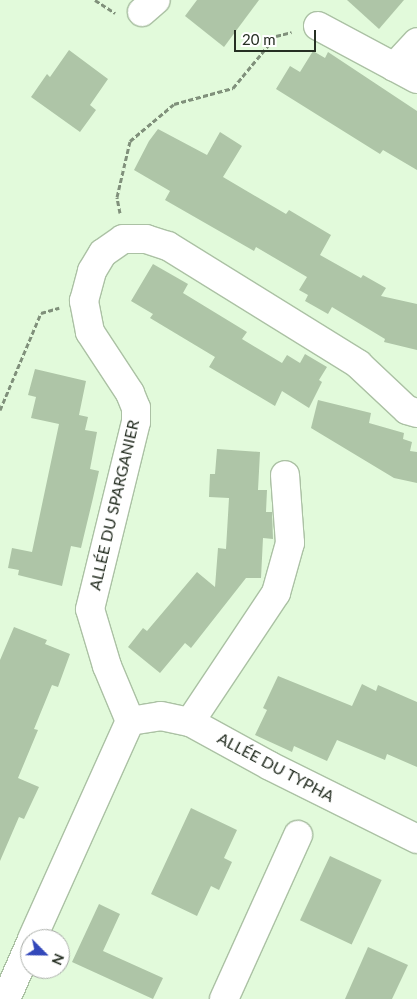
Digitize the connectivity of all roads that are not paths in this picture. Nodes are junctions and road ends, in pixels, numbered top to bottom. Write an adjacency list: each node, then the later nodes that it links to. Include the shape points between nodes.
1 (318, 26): 3 (street)
2 (417, 42): 3 (street)
3 (406, 73)
4 (417, 412): 6 (street, ALLÉE DU SPARGANIER, via 407,410 358,364 168,246 146,238 123,239 103,253 92,271 84,301 90,332 130,393 136,408 136,422 90,609 107,666)
5 (285, 475): 7 (street, via 290,543 276,593)
6 (130, 720): 7 (street, ALLÉE DU TYPHA, via 161,716); 10 (street)
7 (190, 722): 9 (street, ALLÉE DU TYPHA)
8 (298, 835): 13 (street)
9 (417, 839)
10 (36, 929)
11 (20, 967): 12 (street)
12 (6, 999)
13 (224, 999)

